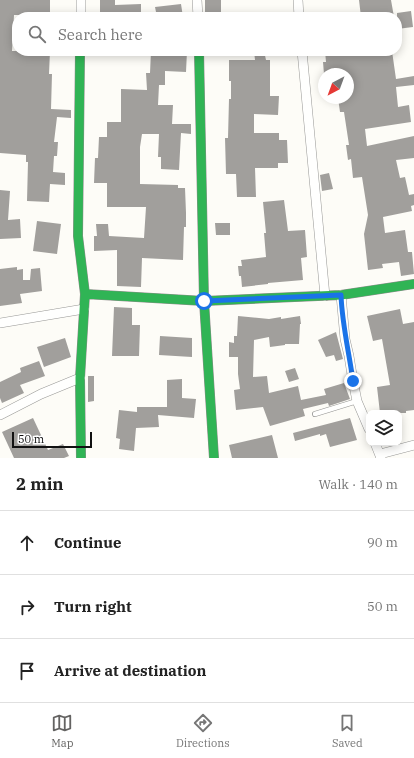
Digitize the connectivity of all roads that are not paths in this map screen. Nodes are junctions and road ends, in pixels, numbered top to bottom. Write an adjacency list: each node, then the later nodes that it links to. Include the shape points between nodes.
1 (81, 0): 4 (street)
2 (197, 0): 5 (street)
3 (298, 0): 6 (street)
4 (81, 12)
5 (198, 12)
6 (299, 12)
7 (80, 56): 11 (street, via 78,236)
8 (199, 56): 14 (street)
9 (302, 56): 13 (street)
10 (414, 284): 12 (street)
11 (85, 294): 14 (street); 15 (street)
12 (341, 295): 13 (street); 18 (street, via 345,339)
13 (325, 296): 14 (street)
14 (204, 301): 26 (street)
15 (84, 309): 16 (street); 17 (street)
16 (0, 323)
17 (80, 378): 20 (street); 25 (street)
18 (357, 401): 19 (lane); 21 (street)
19 (315, 414)
20 (0, 415)
21 (366, 422)
22 (414, 445): 24 (street)
23 (376, 446): 24 (street)
24 (380, 456)
25 (81, 458)
26 (214, 458)

